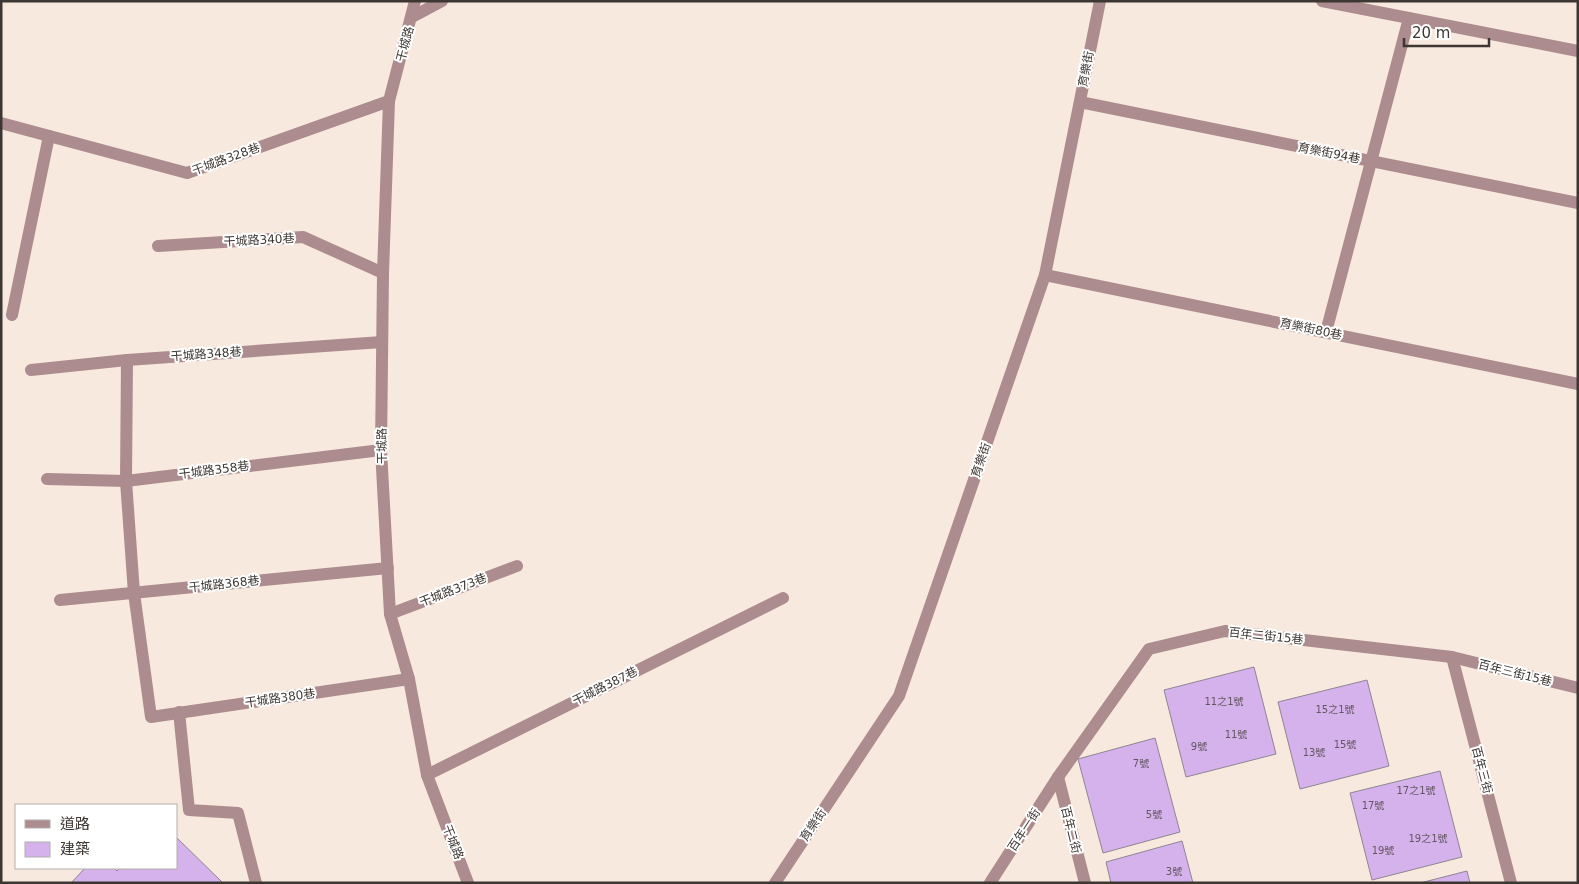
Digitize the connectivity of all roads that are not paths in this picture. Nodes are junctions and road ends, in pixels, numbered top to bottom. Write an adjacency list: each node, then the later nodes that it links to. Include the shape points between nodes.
1 (415, 1): 5 (street, 干城路)
2 (442, 1): 5 (street)
3 (1100, 1): 9 (street, 育樂街)
4 (1322, 1): 6 (street)
5 (412, 17): 8 (street, 干城路)
6 (1409, 18): 7 (street); 12 (street)
7 (1578, 51)
8 (389, 100): 11 (street, 干城路328巷, via 188,174); 15 (street, 干城路)
9 (1080, 102): 12 (street, 育樂街94巷); 16 (street, 育樂街)
10 (1, 123): 11 (street, 干城路328巷)
11 (50, 136): 17 (street)
12 (1373, 162): 13 (street, 育樂街94巷); 18 (street)
13 (1578, 204)
14 (158, 246): 15 (street, 干城路340巷, via 303,237)
15 (383, 273): 19 (street, 干城路)
16 (1045, 274): 18 (street, 育樂街80巷); 40 (street, 育樂街, via 899,696)
17 (12, 315)
18 (1326, 332): 22 (street, 育樂街80巷)
19 (382, 342): 20 (street, 干城路348巷); 23 (street, 干城路)
20 (127, 360): 21 (street, 干城路348巷); 25 (street)
21 (31, 370)
22 (1578, 384)
23 (381, 450): 25 (street, 干城路358巷); 27 (street, 干城路)
24 (47, 479): 25 (street, 干城路358巷)
25 (126, 481): 28 (street)
26 (516, 566): 31 (street, 干城路373巷)
27 (388, 568): 28 (street, 干城路368巷); 31 (street, 干城路)
28 (134, 593): 30 (street, 干城路368巷); 35 (street, 干城路380巷, via 150,716)
29 (783, 598): 36 (street, 干城路387巷)
30 (60, 600)
31 (390, 614): 33 (street, 干城路)
32 (1452, 657): 34 (street, 百年三街15巷); 37 (street, 百年二街15巷, via 1225,631 1149,649); 43 (street, 百年三街)
33 (409, 679): 35 (street, 干城路380巷); 36 (street, 干城路)
34 (1578, 688)
35 (179, 712): 38 (street, via 189,810 238,813)
36 (427, 775): 39 (street, 干城路)
37 (1058, 777): 41 (street, 百年一街); 42 (street, 百年二街)
38 (256, 883)
39 (468, 883)
40 (774, 883)
41 (990, 883)
42 (1085, 883)
43 (1511, 883)

